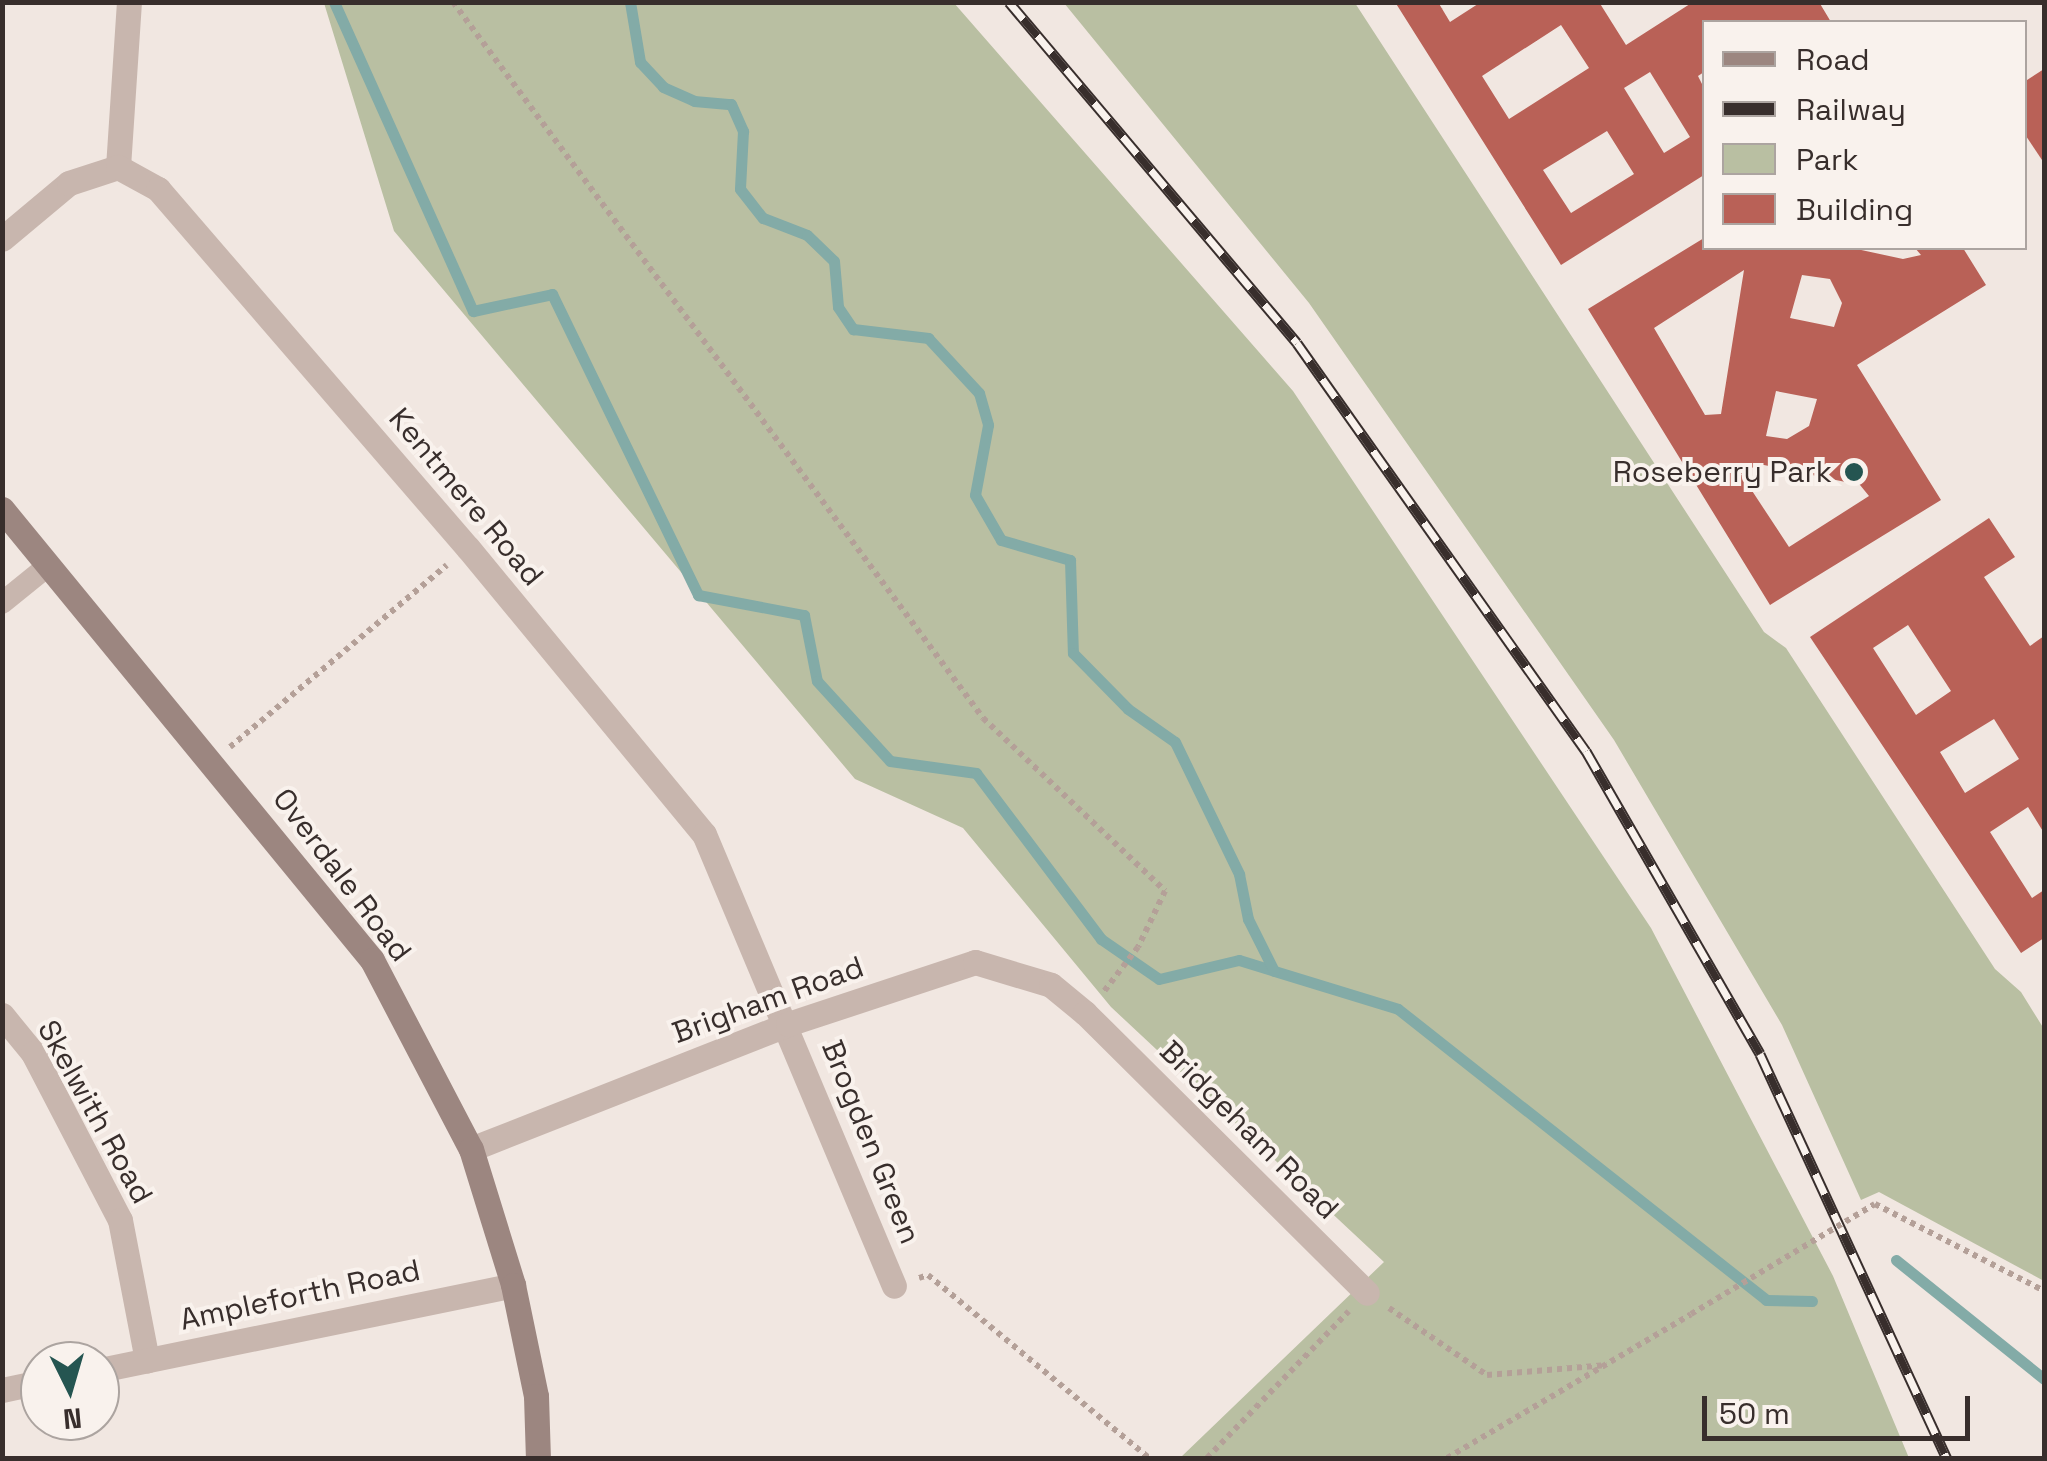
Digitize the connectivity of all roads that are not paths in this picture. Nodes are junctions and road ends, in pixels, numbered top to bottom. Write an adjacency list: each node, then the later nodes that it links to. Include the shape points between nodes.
1 (129, 2): 2 (street)
2 (118, 167): 3 (street, via 69,182); 9 (street, Kentmere Road, via 158,188 704,834)
3 (2, 239)
4 (2, 509): 5 (street, Overdale Road)
5 (49, 564): 6 (lane); 10 (street, Overdale Road, via 372,960)
6 (2, 603)
7 (1085, 1013): 9 (street, Brigham Road, via 1051,985 974,962); 13 (street, Bridgeham Road)
8 (2, 1015): 14 (street, Skelwith Road, via 33,1054 120,1220)
9 (788, 1024): 10 (street, Brigham Road); 12 (street, Brogden Green)
10 (472, 1149): 11 (street, Overdale Road)
11 (514, 1285): 14 (street, Ampleforth Road); 16 (street, Overdale Road, via 536,1396)
12 (894, 1286)
13 (1366, 1293)
14 (147, 1360): 15 (street, Ampleforth Road)
15 (120, 1366)
16 (538, 1458)

